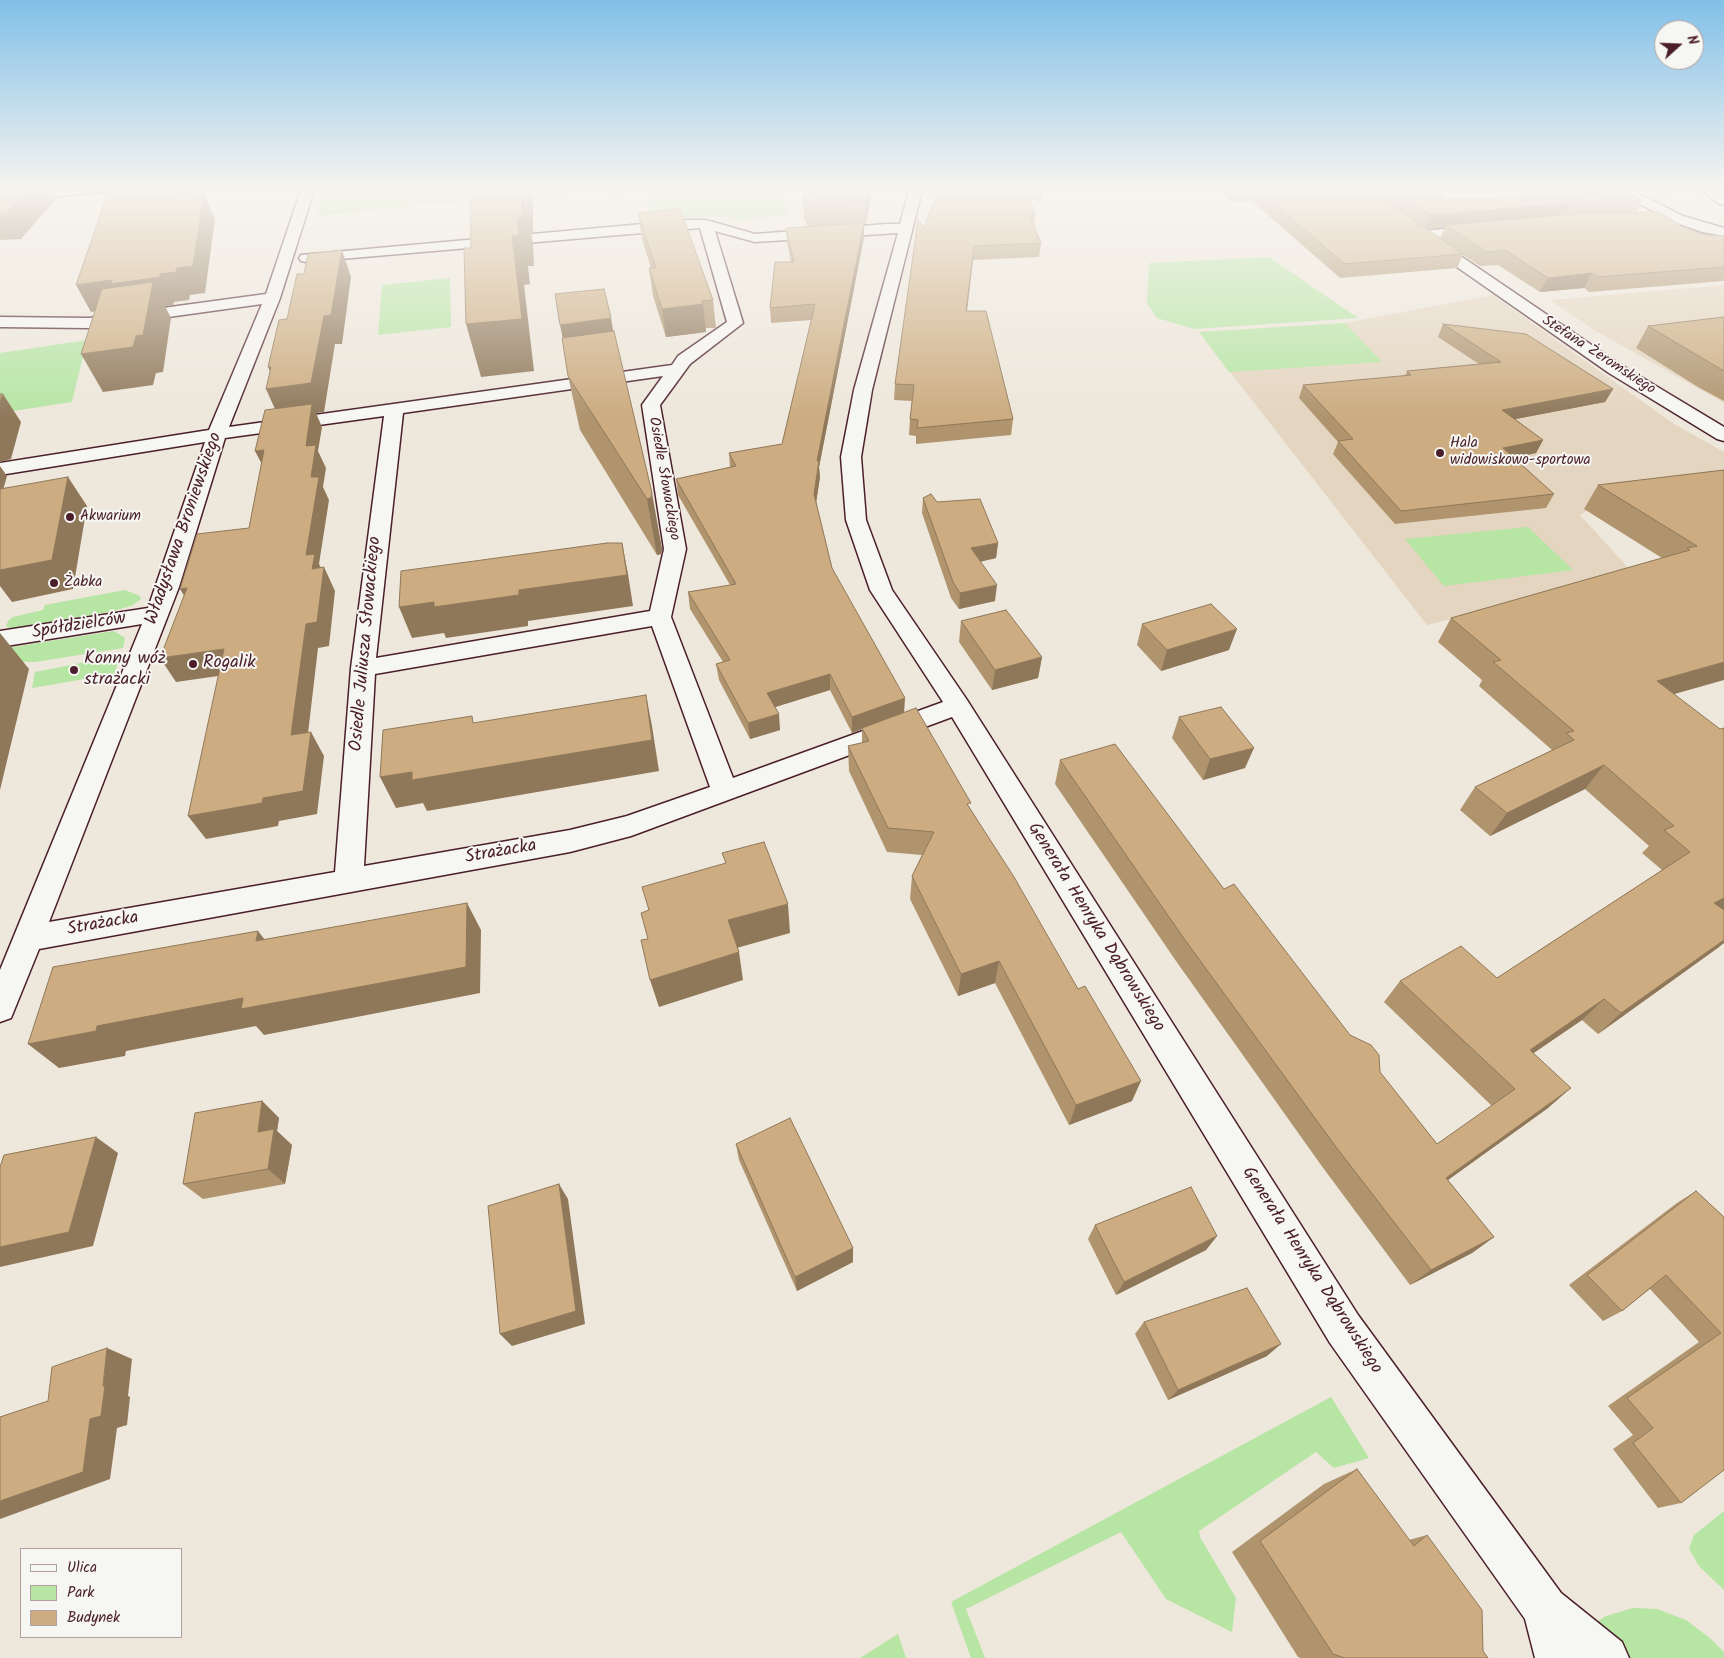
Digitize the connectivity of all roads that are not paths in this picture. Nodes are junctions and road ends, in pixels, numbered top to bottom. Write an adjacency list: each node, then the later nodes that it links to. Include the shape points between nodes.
1 (283, 264): 5 (street, Władysława Broniewskiego)
2 (718, 264): 7 (street, Osiedle Słowackiego, via 736,323 684,360)
3 (896, 264): 16 (street, Generała Henryka Dąbrowskiego, via 863,390 851,457 856,520 881,590)
4 (1463, 264): 10 (street, Stefana Żeromskiego, via 1615,369)
5 (272, 298): 6 (street, via 89,323); 9 (street, Władysława Broniewskiego)
6 (0, 322)
7 (677, 369): 8 (street); 13 (street, Osiedle Słowackiego, via 651,405 675,549)
8 (394, 410): 9 (street); 15 (street, Osiedle Juliusza Słowackiego)
9 (217, 434): 11 (street); 12 (street, Władysława Broniewskiego)
10 (1724, 435)
11 (0, 468)
12 (157, 614): 14 (street, Spółdzielców); 19 (street, Władysława Broniewskiego)
13 (660, 617): 15 (street); 17 (street)
14 (0, 639)
15 (362, 668): 18 (street, Osiedle Juliusza Słowackiego)
16 (958, 706): 17 (street, Strażacka); 21 (street, Generała Henryka Dąbrowskiego, via 1344,1329)
17 (725, 792): 18 (street, Strażacka, via 630,826)
18 (349, 880): 19 (street, Strażacka)
19 (28, 938): 20 (street, Władysława Broniewskiego)
20 (1, 1005)
21 (1545, 1609): 22 (street, Generała Henryka Dąbrowskiego); 23 (street, Generała Henryka Dąbrowskiego)
22 (1558, 1658)
23 (1606, 1658)

